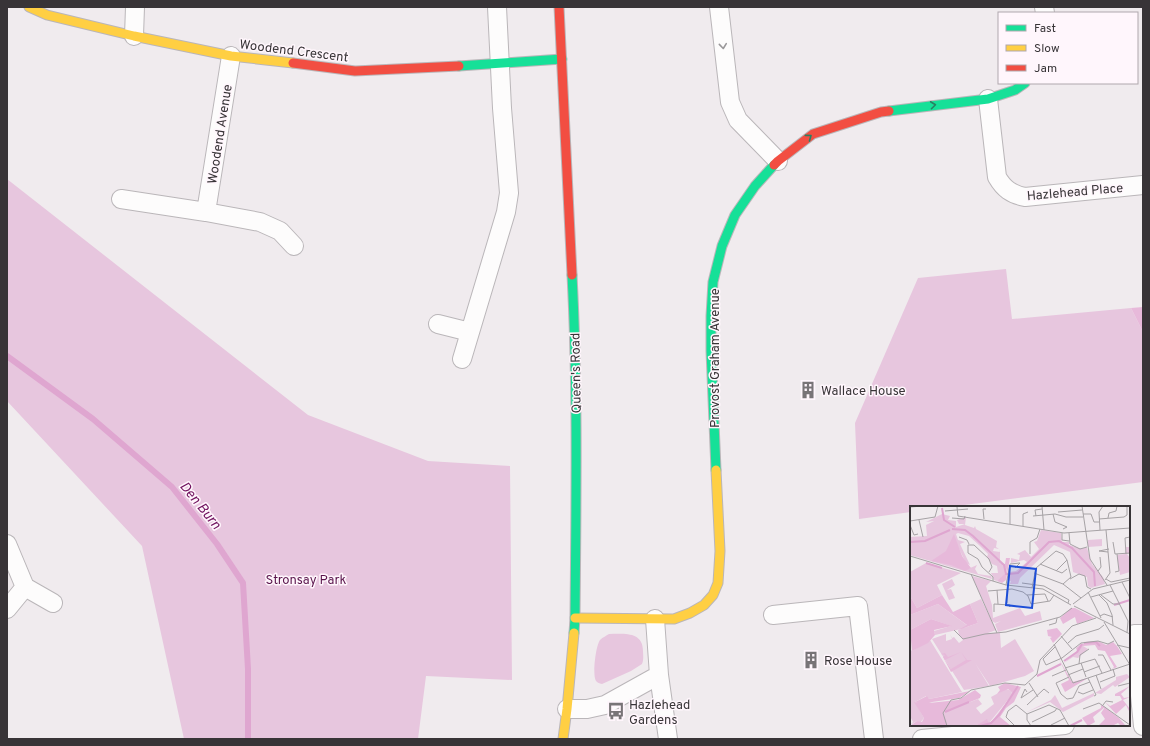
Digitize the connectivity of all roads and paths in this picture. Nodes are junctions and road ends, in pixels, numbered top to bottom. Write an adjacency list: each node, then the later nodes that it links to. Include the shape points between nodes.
1 (29, 7): 6 (street, Woodend Crescent, via 47,15)
2 (135, 7): 6 (street)
3 (497, 7): 9 (street)
4 (559, 7): 8 (street, Queen's Road)
5 (719, 7): 12 (street, one-way to 12, via 730,102 738,120)
6 (134, 36): 7 (street, Woodend Crescent)
7 (231, 56): 9 (street, Woodend Crescent, via 355,70); 15 (street, Woodend Avenue)
8 (562, 59): 9 (street, Woodend Crescent); 25 (street, Queen's Road, via 575,334)
9 (500, 63): 18 (street, via 509,193 506,212)
10 (1024, 84): 11 (street, Provost Graham Avenue, via 1015,90)
11 (988, 99): 12 (street, Provost Graham Avenue, one-way to 11, via 813,134 881,112); 13 (street, Hazlehead Place, via 997,178 1002,186 1015,195 1025,197)
12 (778, 161): 26 (street, Provost Graham Avenue, via 755,186 735,215 722,246 713,282 711,351 720,551 718,583 713,595 704,605 690,613 674,619)
13 (1143, 185)
14 (121, 199): 15 (street)
15 (206, 212): 16 (street, via 260,222 280,231)
16 (294, 246)
17 (438, 324): 18 (street)
18 (470, 332): 19 (street)
19 (462, 359)
20 (7, 544): 21 (street)
21 (25, 587): 22 (street); 23 (street)
22 (53, 603)
23 (7, 609)
24 (772, 615): 35 (street, via 858,606)
25 (575, 618): 26 (street, Provost Graham Avenue); 30 (street, Queen's Road)
26 (655, 619): 28 (street)
27 (1143, 634): 29 (street, via 1134,634)
28 (658, 675): 30 (street, via 605,705 587,709); 34 (street)
29 (1141, 678): 31 (street)
30 (567, 709): 33 (street, Queen's Road)
31 (1138, 721)
32 (1055, 726): 36 (street)
33 (563, 739)
34 (668, 739)
35 (874, 739)
36 (922, 739)

